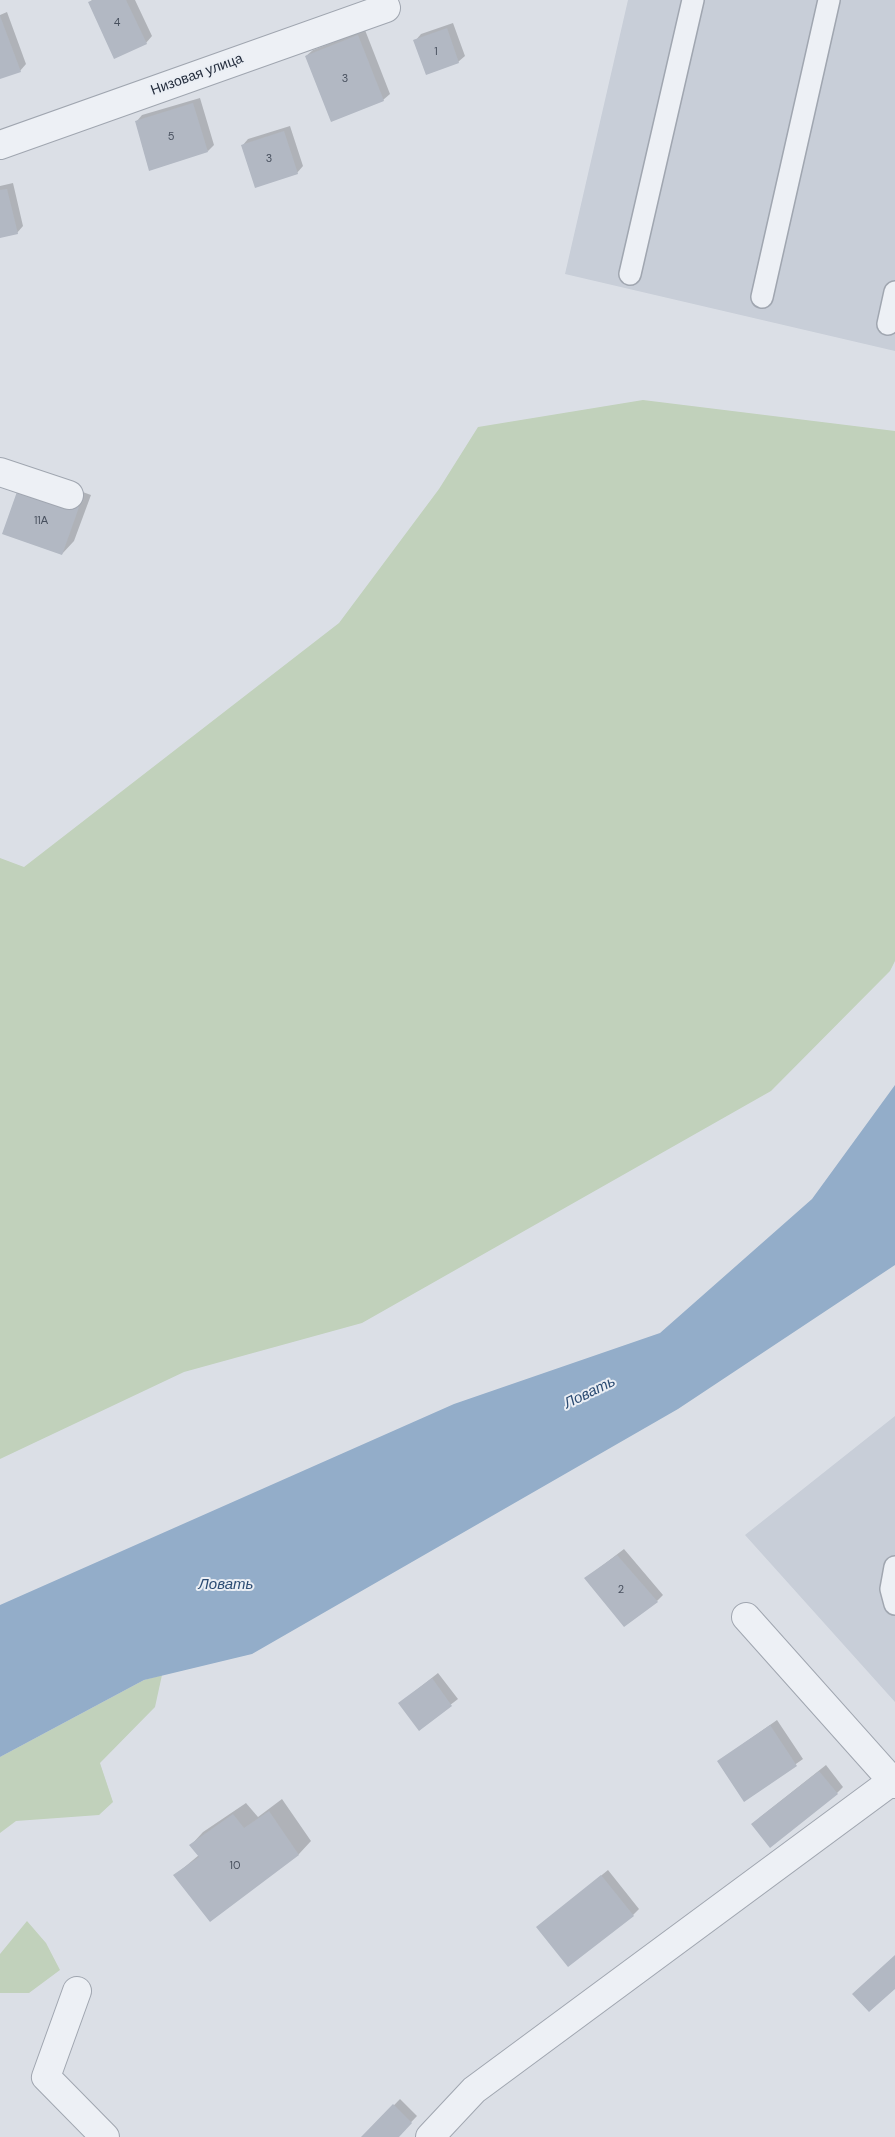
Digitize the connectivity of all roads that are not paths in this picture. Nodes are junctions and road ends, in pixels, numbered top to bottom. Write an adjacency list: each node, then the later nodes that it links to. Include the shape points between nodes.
1 (383, 0): 4 (street, Низовая улица, via 386,8)
2 (693, 0): 5 (lane)
3 (829, 0): 7 (lane)
4 (0, 145)
5 (630, 274)
6 (895, 292): 8 (lane)
7 (762, 297)
8 (888, 324)
9 (0, 472): 10 (street)
10 (69, 496)
11 (895, 1567): 12 (lane, via 891,1589)
12 (895, 1604)
13 (746, 1617): 14 (street)
14 (894, 1783): 17 (street, via 474,2090)
15 (77, 1991): 16 (street, via 46,2077)
16 (105, 2137)
17 (430, 2137)

